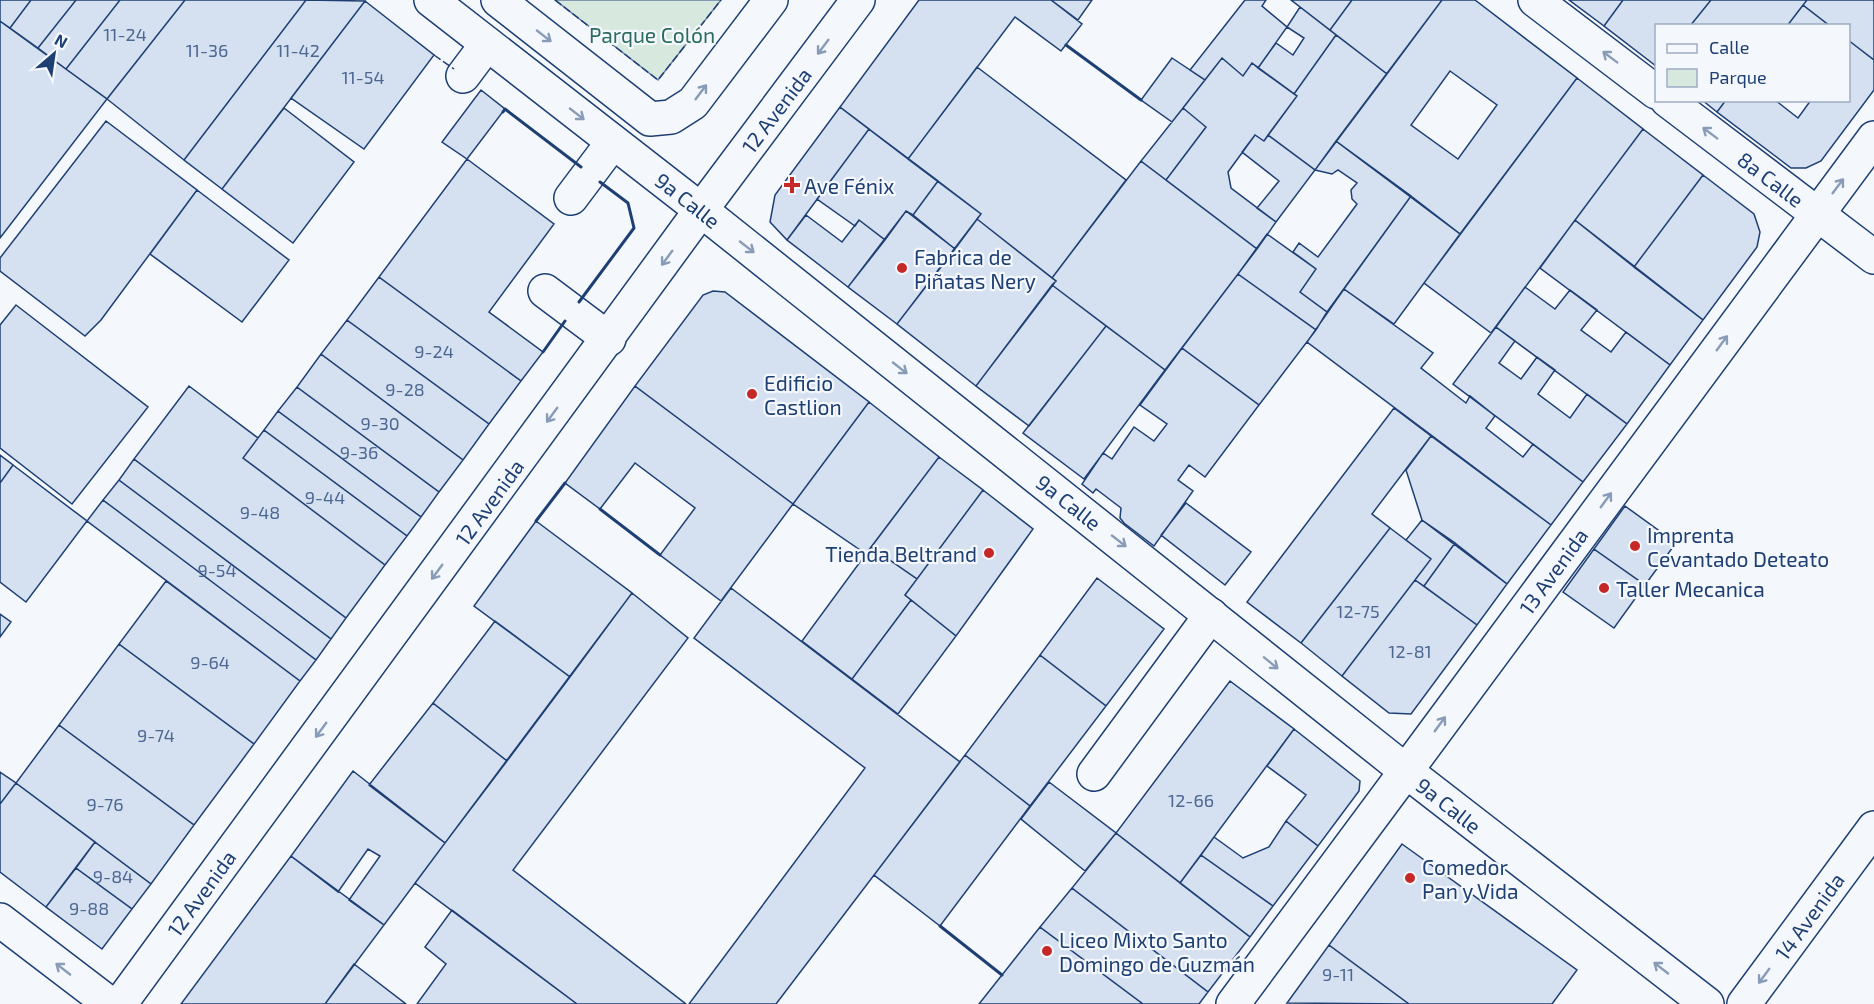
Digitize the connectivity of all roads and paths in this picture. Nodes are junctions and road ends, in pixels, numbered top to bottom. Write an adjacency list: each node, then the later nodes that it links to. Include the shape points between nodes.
1 (431, 0): 6 (main road, 9a Calle)
2 (498, 0): 3 (main road, one-way to 3, via 650,119 671,117 693,103)
3 (771, 0)
4 (858, 0): 13 (main road, 12 Avenida, one-way to 13)
5 (1535, 0): 8 (main road, one-way to 5)
6 (487, 44): 7 (main road); 11 (main road, 9a Calle, one-way to 11)
7 (463, 76)
8 (1655, 91)
9 (1670, 102): 14 (main road, 8a Calle, one-way to 9)
10 (1874, 138): 14 (main road, 13 Avenida, one-way to 10)
11 (613, 142): 12 (main road); 13 (main road, 9a Calle)
12 (571, 198)
13 (701, 210): 17 (main road, 12 Avenida, one-way to 17); 18 (main road, 9a Calle, one-way to 18)
14 (1817, 214): 15 (main road, 8a Calle); 19 (main road, 13 Avenida, one-way to 14)
15 (1874, 257)
16 (545, 291): 17 (main road)
17 (609, 339): 24 (main road, 12 Avenida, one-way to 24)
18 (1211, 615): 19 (main road, 9a Calle, one-way to 19); 20 (main road)
19 (1406, 771): 25 (main road, 13 Avenida); 26 (main road, 9a Calle, one-way to 19)
20 (1094, 774)
21 (1874, 828): 27 (main road, 14 Avenida, one-way to 27)
22 (0, 920): 23 (main road, one-way to 22)
23 (110, 1004)
24 (120, 1004)
25 (1233, 1004)
26 (1707, 1004)
27 (1744, 1004)

